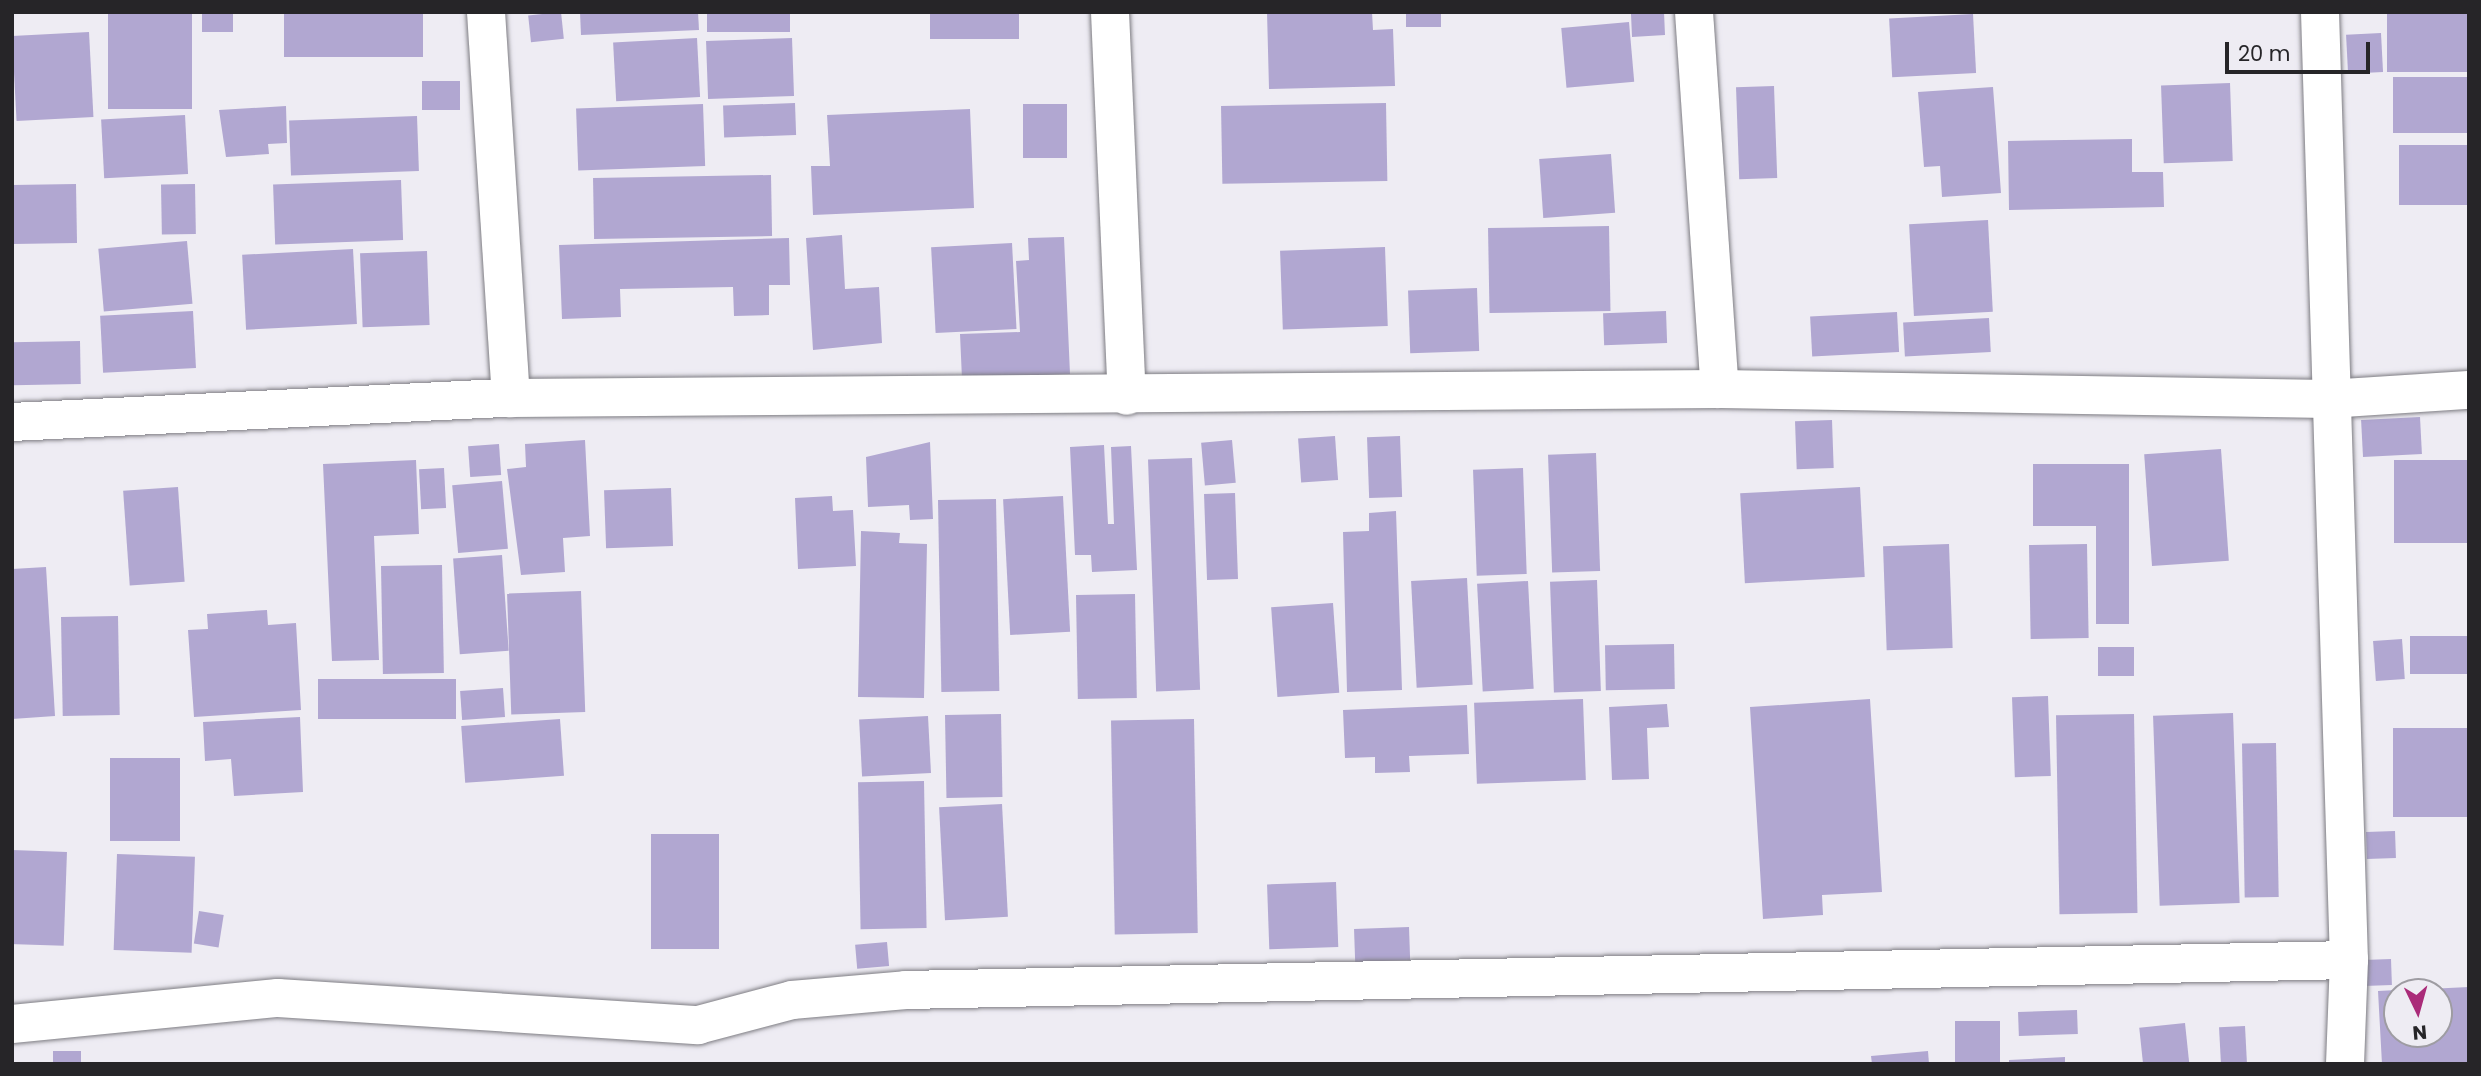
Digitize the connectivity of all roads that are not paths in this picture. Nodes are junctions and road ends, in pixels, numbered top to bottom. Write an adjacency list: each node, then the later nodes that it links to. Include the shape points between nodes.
1 (486, 12): 8 (street)
2 (1110, 12): 7 (street)
3 (1694, 12): 5 (street)
4 (2320, 12): 9 (street)
5 (1720, 389): 7 (street); 9 (street)
6 (2469, 390): 9 (street)
7 (1127, 396): 8 (street)
8 (511, 398): 10 (street)
9 (2328, 399): 11 (street)
10 (12, 422)
11 (2348, 960): 12 (street, via 906,990 792,1000 698,1025 278,998); 13 (street)
12 (12, 1024)
13 (2345, 1064)

